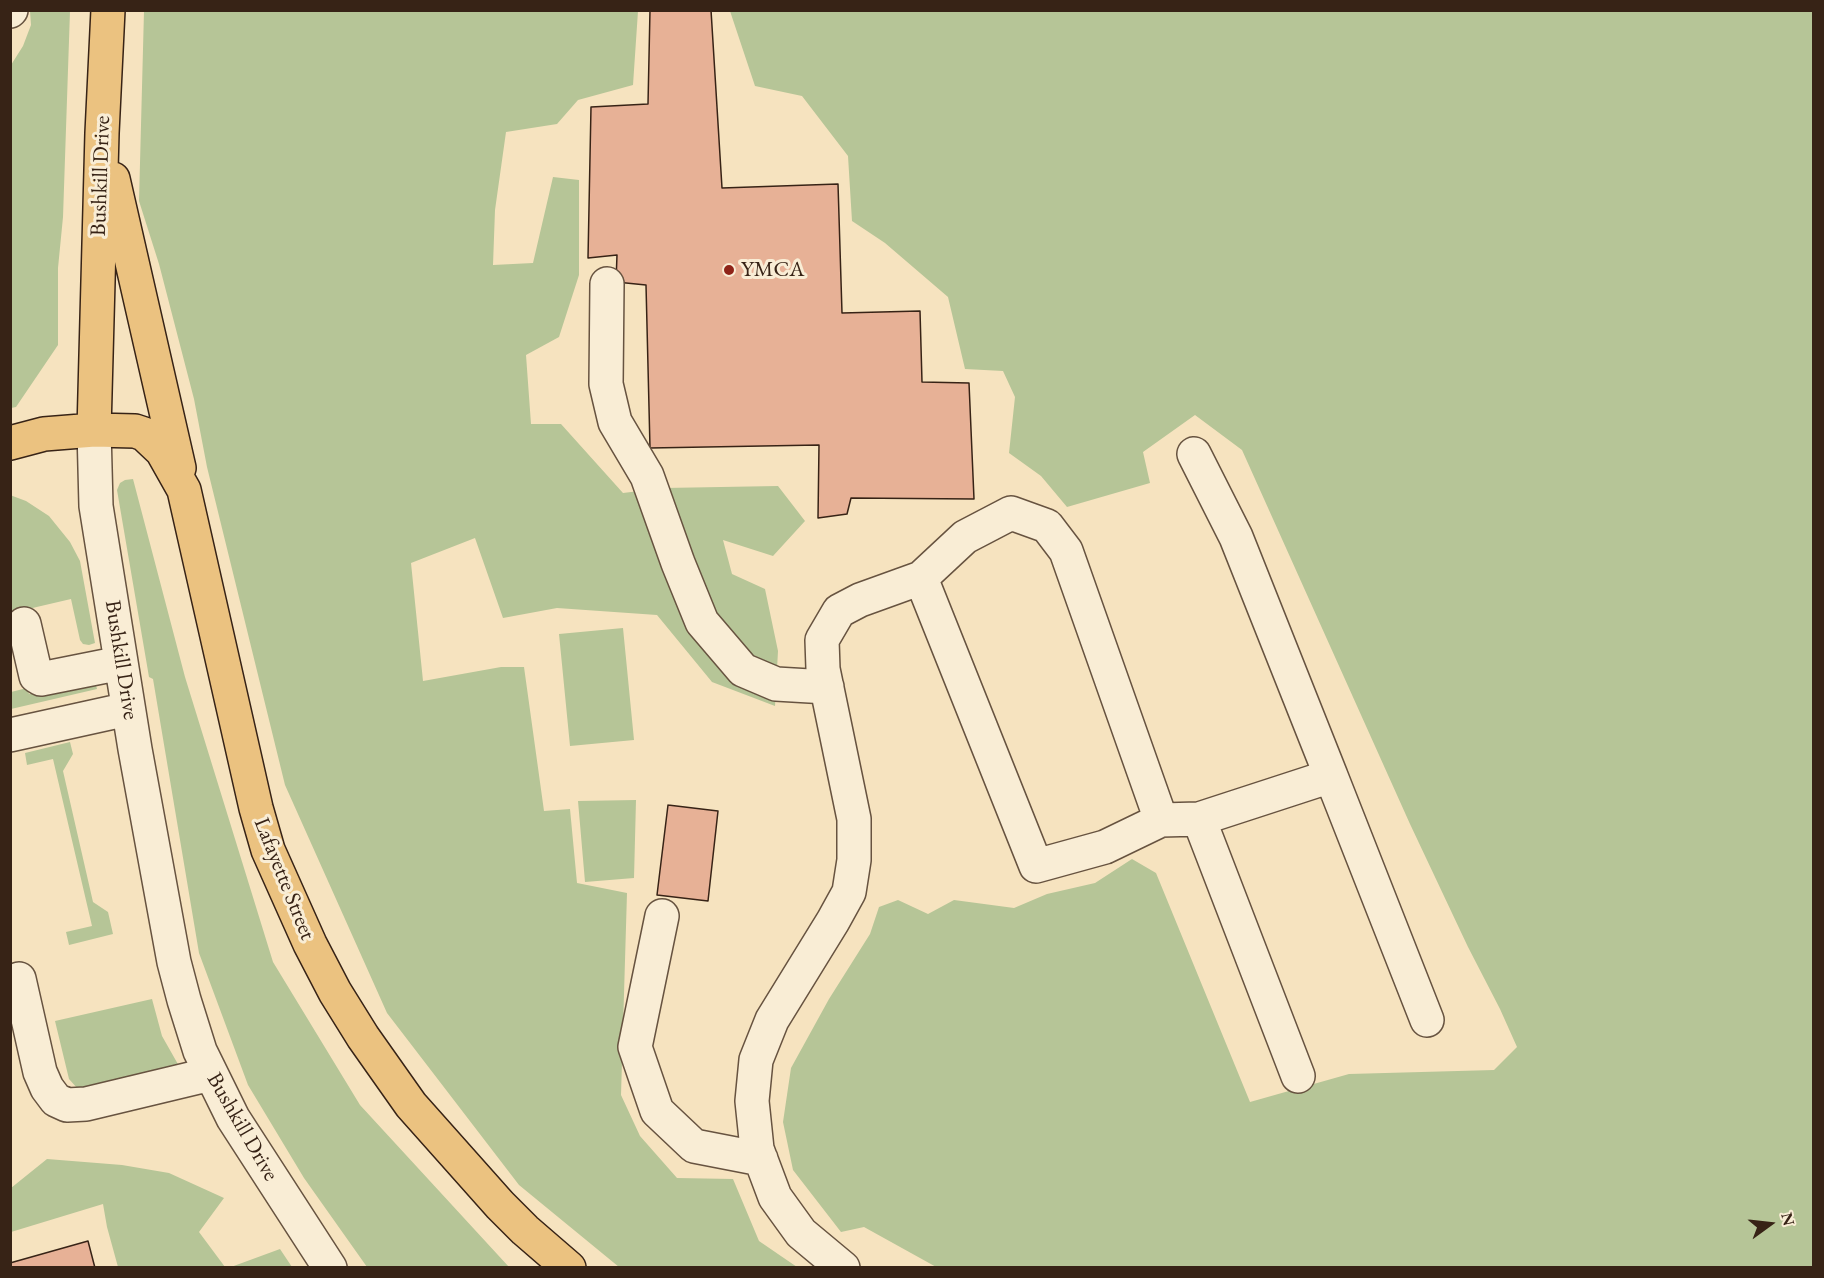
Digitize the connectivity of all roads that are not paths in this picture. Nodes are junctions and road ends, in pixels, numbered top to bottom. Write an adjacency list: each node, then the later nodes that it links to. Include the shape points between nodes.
1 (108, 10): 2 (main road, Bushkill Drive)
2 (102, 133): 4 (main road, Bushkill Drive); 7 (main road)
3 (607, 284): 11 (street, via 606,384 615,422 647,476 702,622 742,670 776,684)
4 (94, 430): 5 (main road, Lafayette Street, via 44,434); 7 (main road, Lafayette Street, via 144,434 162,451); 10 (street, Bushkill Drive, via 96,506)
5 (10, 443)
6 (1194, 454): 14 (street, via 1236,537)
7 (184, 490): 24 (main road, Lafayette Street, via 256,808 268,850 310,944 346,1010 411,1105 500,1205)
8 (921, 578): 11 (street, via 839,611 822,640); 16 (street, via 1036,866 1105,847); 16 (street, via 966,537 1011,513 1047,526 1066,551)
9 (24, 624): 10 (street, via 36,676 41,679)
10 (121, 663): 12 (street, Bushkill Drive)
11 (826, 687): 22 (street, via 854,819 854,860 849,892 771,1020 756,1060 752,1101)
12 (128, 709): 13 (street); 20 (street, Bushkill Drive, via 174,962)
13 (10, 735)
14 (1331, 776): 15 (street); 19 (street)
15 (1199, 819): 16 (street); 21 (street)
16 (1161, 820)
17 (662, 916): 22 (street, via 635,1047 657,1111 694,1146)
18 (19, 979): 20 (street, via 40,1072 56,1100 67,1105 86,1104)
19 (1427, 1020)
20 (210, 1074): 23 (street, Bushkill Drive, via 233,1118)
21 (1298, 1076)
22 (761, 1159): 25 (street, via 775,1197 801,1233)
23 (330, 1268)
24 (569, 1268)
25 (843, 1268)

